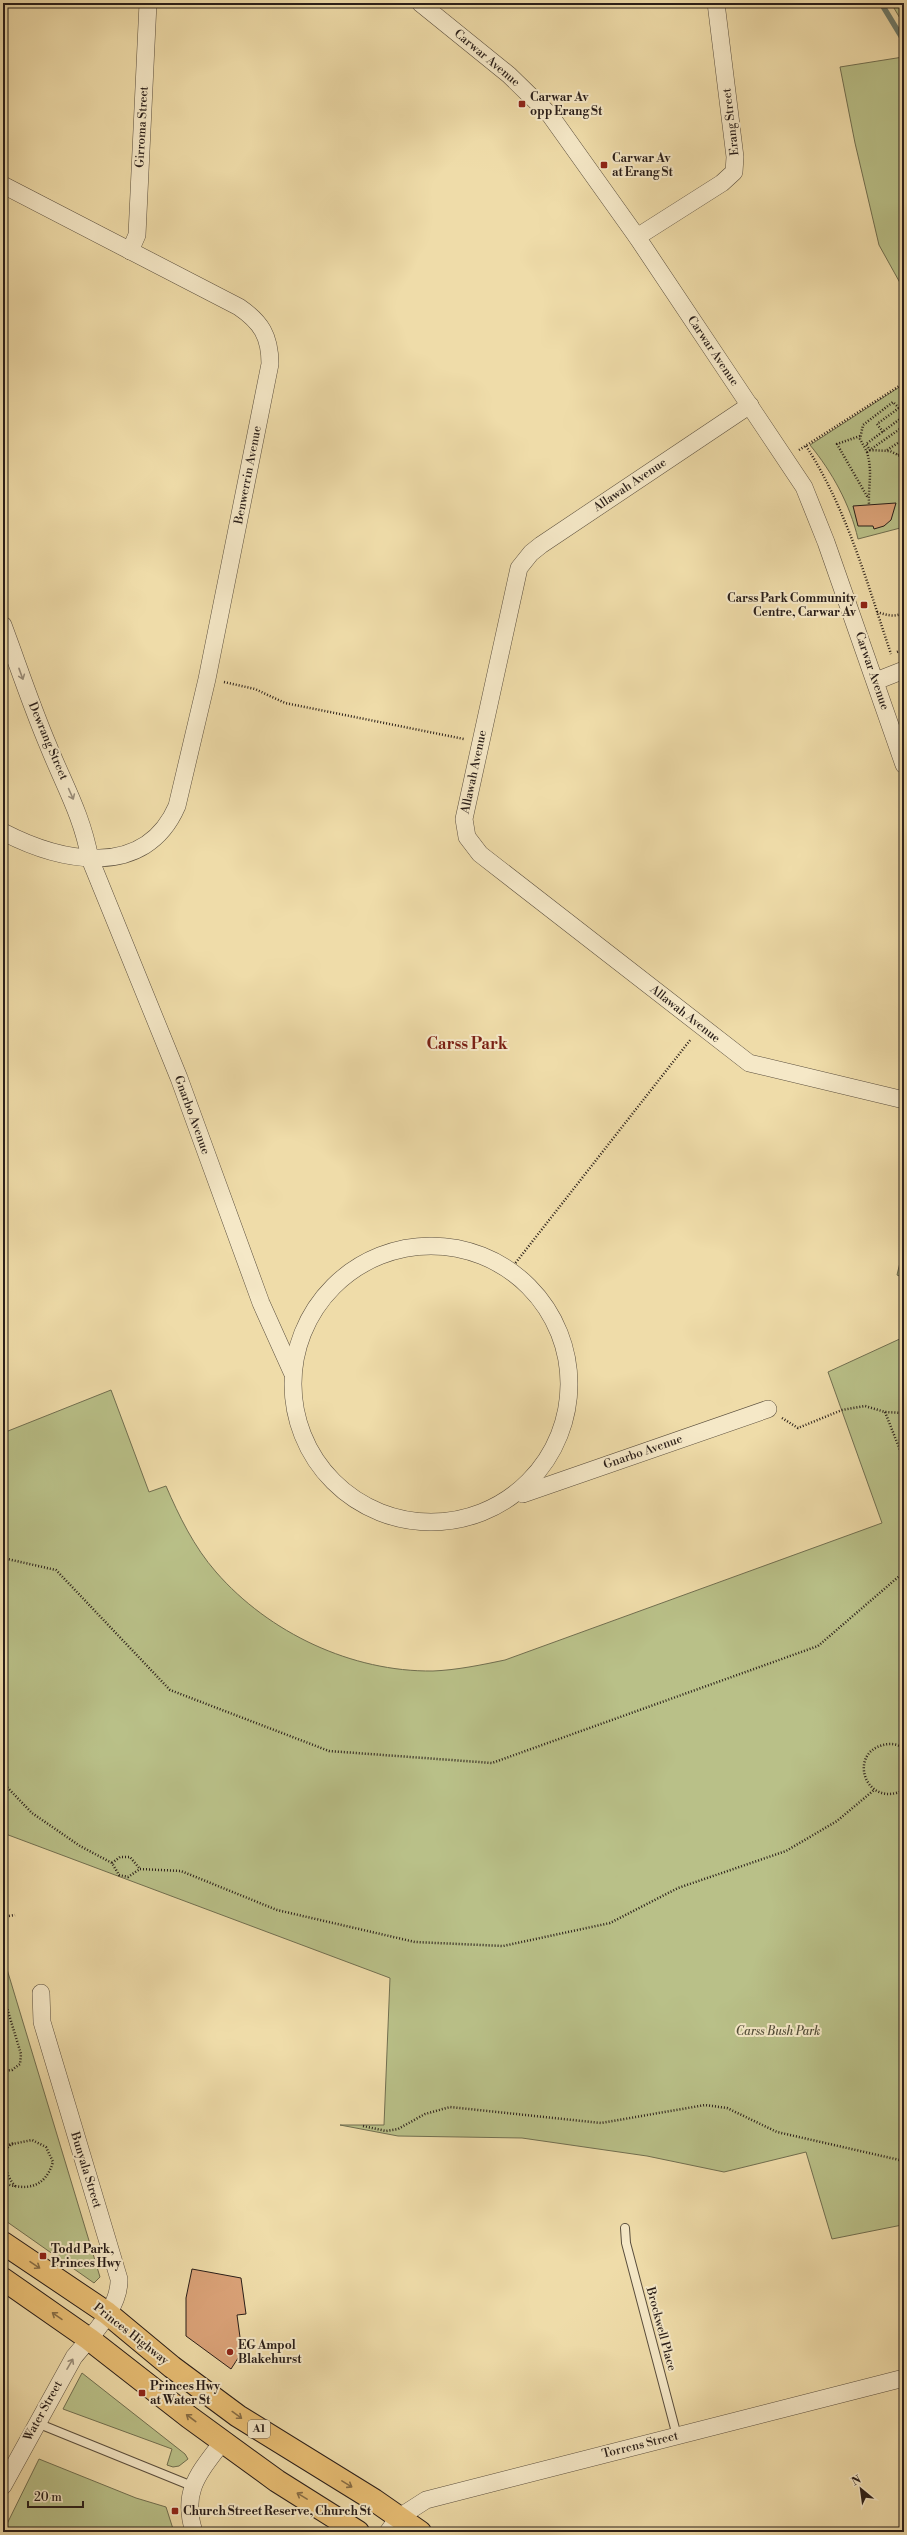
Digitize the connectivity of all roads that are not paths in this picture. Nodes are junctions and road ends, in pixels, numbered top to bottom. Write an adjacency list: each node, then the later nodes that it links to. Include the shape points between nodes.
1 (148, 3): 6 (street, Girroma Street, via 137,234)
2 (420, 3): 5 (street, Carwar Avenue, via 537,100)
3 (716, 3): 5 (street, Erang Street, via 735,157 734,172 722,183)
4 (3, 185): 6 (street, Benwerrin Avenue)
5 (637, 237): 7 (street, Carwar Avenue)
6 (130, 250): 13 (street, Benwerrin Avenue, via 249,313 263,327 270,350 270,364 206,679 176,806 169,823 157,838 139,849 128,854)
7 (750, 405): 10 (street, Carwar Avenue, via 804,487 824,535); 14 (street, Allawah Avenue, via 541,544 524,561 516,577 464,819 467,837 480,854 749,1063)
8 (3, 625): 13 (street, Dewrang Street, one-way to 13, via 48,746 72,796 85,832)
9 (904, 670): 10 (street)
10 (876, 681): 11 (street, Carwar Avenue)
11 (904, 765)
12 (3, 832): 13 (street, Benwerrin Avenue, via 31,847)
13 (90, 858): 15 (street, Gnarbo Avenue, via 179,1078 261,1303)
14 (904, 1100)
15 (292, 1372): 17 (street, Gnarbo Avenue, via 294,1414 304,1439 327,1475 347,1494 365,1506 404,1520 452,1521 477,1514); 17 (street, Gnarbo Avenue, via 302,1334 323,1298 345,1277 371,1260 390,1252 432,1246 472,1251 510,1270 543,1302 553,1320 562,1338 569,1381 567,1412 561,1439 551,1458)
16 (768, 1409): 17 (street, Gnarbo Avenue)
17 (519, 1495)
18 (41, 1993): 22 (street, Bunyala Street, via 42,2022 119,2279 119,2291)
19 (625, 2228): 26 (lane, Brockwell Place, via 626,2243)
20 (3, 2243): 22 (highway, Princes Highway / A1, one-way to 22)
21 (3, 2279): 23 (highway, A1, one-way to 21)
22 (107, 2313): 23 (street, Bunyala Street); 30 (highway, Princes Highway / A1, one-way to 30, via 172,2367 238,2416 374,2500)
23 (89, 2339): 25 (street, Water Street, one-way to 23, via 74,2356); 27 (highway, A1, one-way to 23)
24 (904, 2378): 26 (street, Torrens Street)
25 (36, 2422): 28 (street, Water Street); 29 (lane)
26 (677, 2436): 30 (street, Torrens Street, via 426,2500)
27 (222, 2441): 29 (street); 32 (highway, A1, one-way to 27, via 277,2481)
28 (3, 2486)
29 (192, 2486): 31 (street, via 189,2506)
30 (393, 2525): 33 (highway, Princes Highway / A1)
31 (194, 2532)
32 (358, 2532)
33 (420, 2532)

